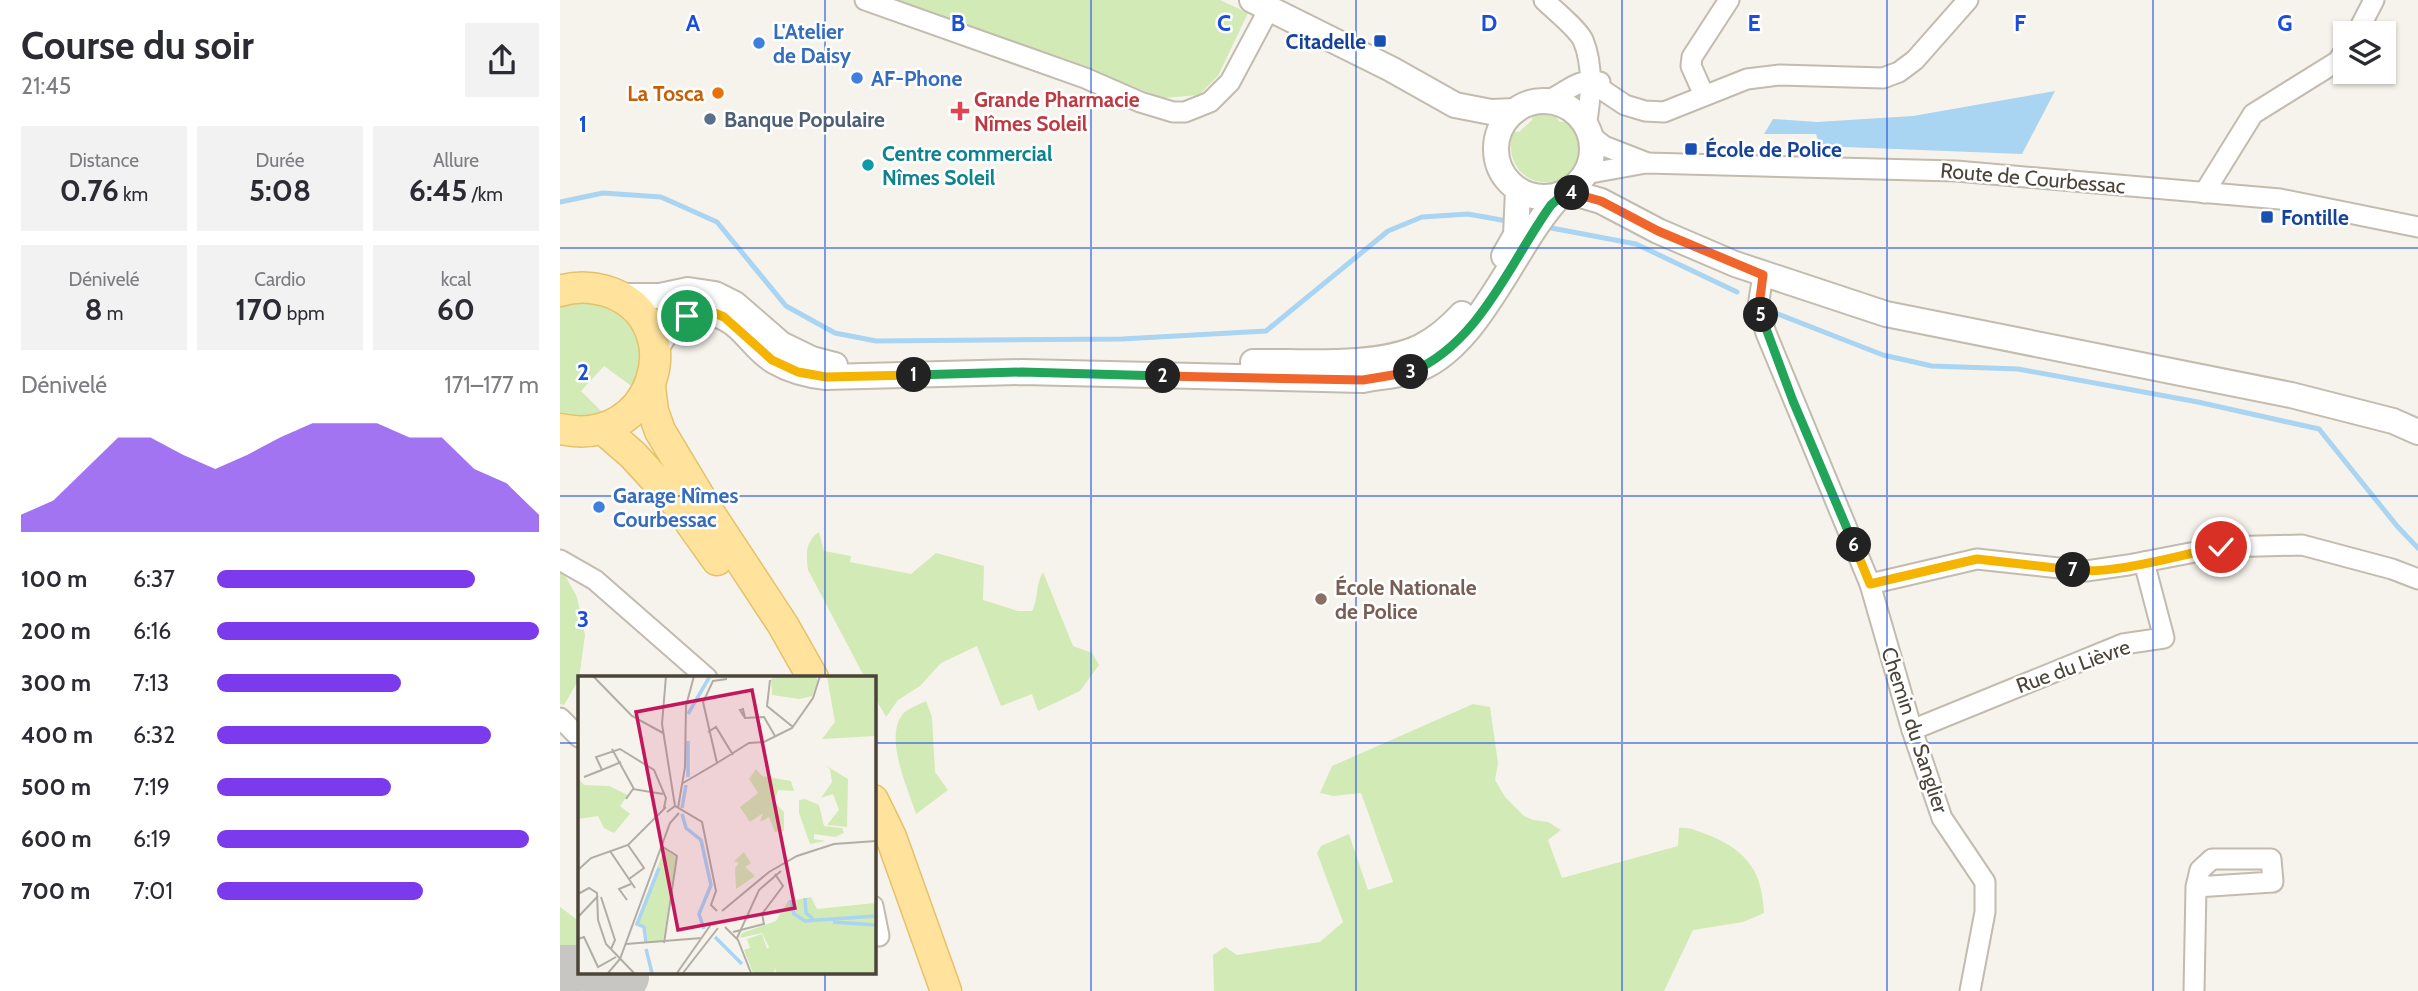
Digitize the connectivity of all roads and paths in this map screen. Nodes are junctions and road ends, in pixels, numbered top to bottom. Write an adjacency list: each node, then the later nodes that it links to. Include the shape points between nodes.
1 (865, 0): 6 (street, via 1140,102 1185,113 1210,102 1230,82)
2 (1544, 0): 9 (street, via 1582,38)
3 (1729, 0): 10 (street, via 1692,57 1691,66)
4 (1968, 0): 10 (street, via 1899,72 1882,78 1780,75 1747,79)
5 (2374, 0): 7 (street)
6 (1260, 5): 12 (street)
7 (2363, 21)
8 (2333, 64): 19 (street, via 2253,114)
9 (1589, 80): 10 (street, via 1618,85 1636,107 1664,112); 11 (street); 14 (street)
10 (1704, 96)
11 (1547, 101): 13 (street); 14 (street, via 1576,114)
12 (1455, 105): 13 (street); 15 (street, via 1489,139)
13 (1515, 111): 15 (street, via 1497,137)
14 (1588, 131): 16 (street, Route de Courbessac, via 1604,146); 17 (street, via 1590,162)
15 (1496, 153): 18 (street, via 1499,168)
16 (1646, 163): 17 (street, Route de Courbessac); 19 (street, Route de Courbessac, via 1956,171)
17 (1574, 184): 18 (street, via 1547,198); 21 (street, via 1658,231); 24 (street, via 1544,215 1475,321 1447,352 1412,372 1363,380 1022,372 826,377 798,372 772,360 737,326 712,312 675,323)
18 (1518, 190): 23 (street, via 1516,235 1477,298 1418,348 1355,361 832,365 781,344 735,304 715,294 688,290 660,296)
19 (2204, 193): 20 (street, Route de Courbessac, via 2280,199)
20 (2418, 227)
21 (1763, 275): 28 (street, via 1886,314 2291,395 2393,421); 32 (street, Chemin du Sanglier, via 1759,306 1766,333)
22 (561, 289): 23 (main road, via 591,288)
23 (618, 296): 24 (main road, via 643,318)
24 (654, 349): 25 (main road)
25 (650, 387): 27 (main road, via 639,406); 35 (main road, via 660,431)
26 (560, 429): 27 (main road)
27 (603, 429): 34 (main road, via 633,454 675,501 745,598)
28 (2418, 432)
29 (560, 559): 33 (street, via 595,580)
30 (2144, 562): 31 (street, via 2221,547 2302,545); 32 (street, via 2086,571 1977,559); 37 (street, Rue du Lièvre, via 2164,638 2123,644)
31 (2418, 579)
32 (1870, 584): 37 (street, Chemin du Sanglier)
33 (705, 676)
34 (789, 676)
35 (812, 676)
36 (560, 718): 38 (street)
37 (1912, 730): 46 (street, Chemin du Sanglier, via 1942,818 1985,882)
38 (578, 736)
39 (875, 804): 45 (main road)
40 (875, 849): 44 (main road)
41 (2196, 887): 47 (street)
42 (875, 916): 43 (street)
43 (879, 936)
44 (927, 991)
45 (946, 991)
46 (1969, 991)
47 (2194, 991)

